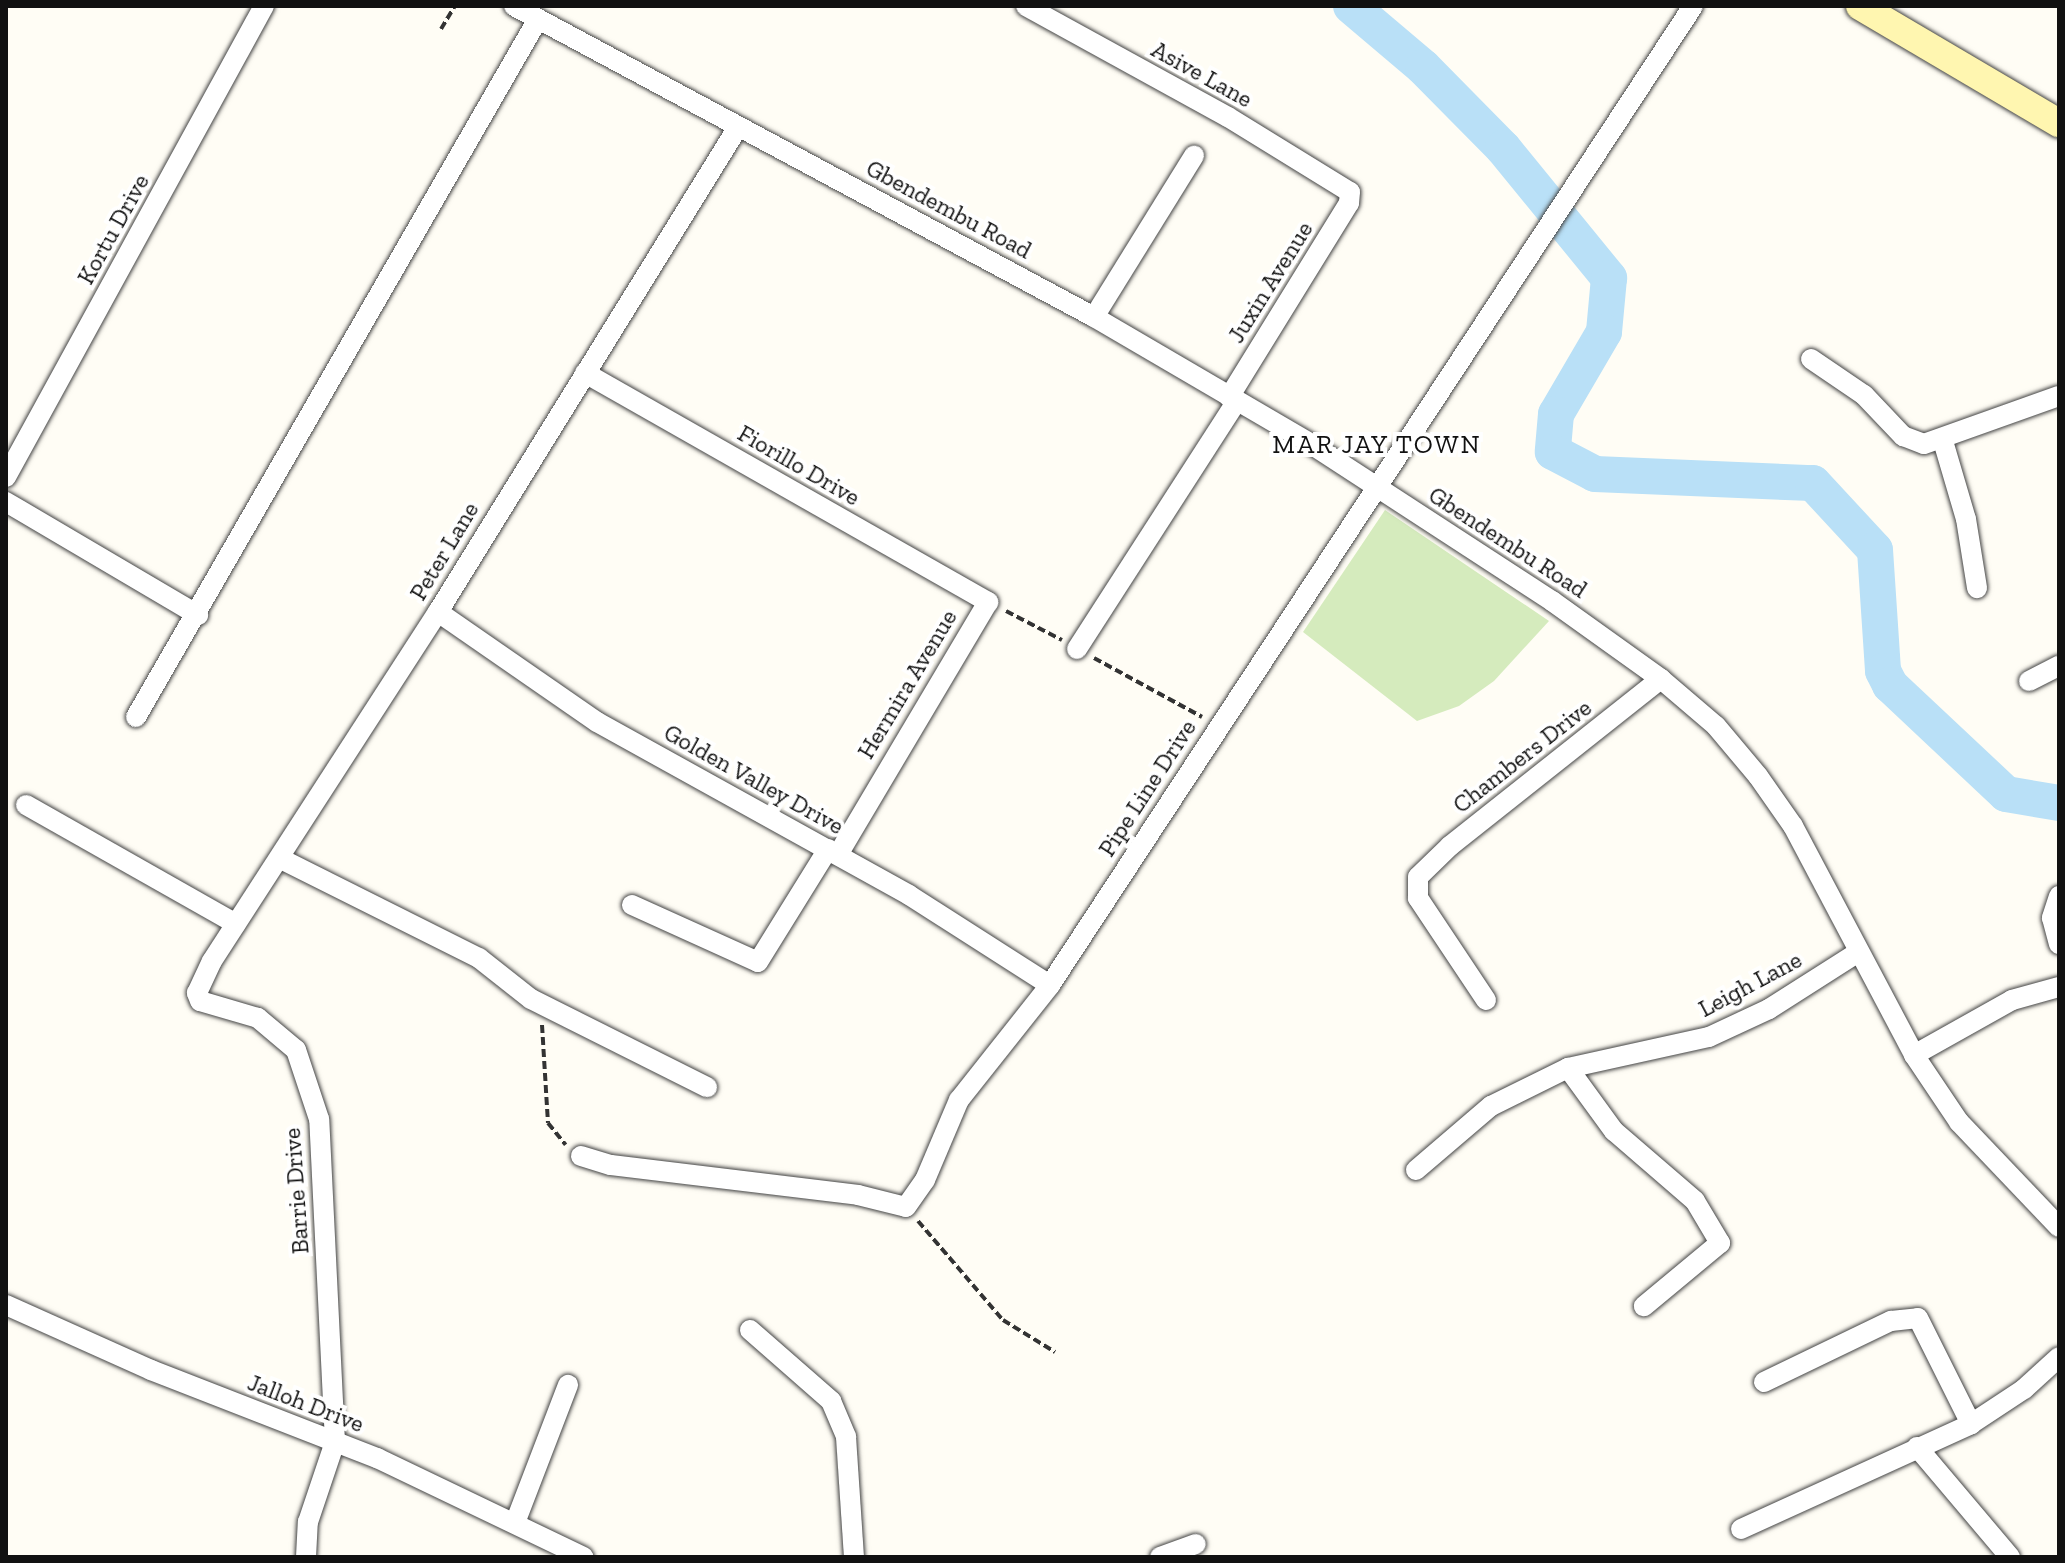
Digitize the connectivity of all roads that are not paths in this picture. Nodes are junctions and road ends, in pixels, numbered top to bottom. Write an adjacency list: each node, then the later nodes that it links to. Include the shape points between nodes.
1 (264, 6): 17 (street, Kortu Drive)
2 (514, 6): 6 (street, Gbendembu Road)
3 (1026, 6): 10 (street, Asive Lane, via 1228,117)
4 (1693, 6): 18 (street, Pipe Line Drive)
5 (1860, 6): 7 (street)
6 (538, 19): 8 (street, Gbendembu Road); 23 (street)
7 (2059, 123)
8 (738, 127): 11 (street, Gbendembu Road); 13 (street, Peter Lane)
9 (1194, 156): 11 (street)
10 (1350, 192): 15 (street, Juxin Avenue, via 1349,203)
11 (1094, 317): 15 (street, Gbendembu Road)
12 (1811, 359): 16 (street, via 1864,395 1903,436 1924,444)
13 (585, 373): 21 (street, Fiorillo Drive); 22 (street, Peter Lane)
14 (2059, 396): 16 (street)
15 (1233, 399): 18 (street, Gbendembu Road); 24 (street)
16 (1943, 441): 20 (street, via 1966,519)
17 (6, 477)
18 (1379, 489): 26 (street, Gbendembu Road); 37 (street, Pipe Line Drive)
19 (6, 502): 23 (street)
20 (1977, 588)
21 (988, 602): 30 (street, Hermira Avenue)
22 (438, 612): 30 (street, Golden Valley Drive, via 597,722); 31 (street, Peter Lane)
23 (198, 615): 28 (street)
24 (1077, 649)
25 (2059, 666): 27 (street)
26 (1661, 679): 36 (street, Gbendembu Road, via 1716,726 1758,776 1793,826); 39 (street, Chambers Drive, via 1418,877 1418,898)
27 (2029, 681)
28 (136, 717)
29 (26, 805): 34 (street)
30 (833, 852): 33 (street, Hermira Avenue, via 758,962); 37 (street, Golden Valley Drive)
31 (281, 859): 34 (street, Peter Lane); 43 (street, via 479,958 531,999)
32 (2059, 896): 35 (street, via 2052,918)
33 (632, 905)
34 (236, 924): 40 (street, Peter Lane, via 201,982)
35 (2059, 944)
36 (1857, 953): 41 (street, Gbendembu Road); 42 (street, Leigh Lane, via 1769,1009 1709,1037)
37 (1050, 985): 44 (street, Pipe Line Drive, via 959,1100 925,1180 906,1207 858,1195 611,1165)
38 (2059, 987): 41 (street, via 2012,1000)
39 (1486, 1000)
40 (200, 1001): 54 (street, Barrie Drive, via 258,1018 296,1050 307,1075 319,1119)
41 (1914, 1055): 46 (street, Gbendembu Road, via 1959,1122)
42 (1568, 1068): 45 (street, Leigh Lane, via 1491,1106); 48 (street, via 1614,1131 1695,1201 1720,1243)
43 (707, 1087)
44 (581, 1156)
45 (1416, 1170)
46 (2059, 1227)
47 (6, 1305): 54 (street, Jalloh Drive, via 151,1370)
48 (1644, 1306)
49 (750, 1330): 61 (street, via 831,1401 846,1437)
50 (2059, 1357): 53 (street, via 2024,1389)
51 (1764, 1382): 53 (street, via 1891,1321 1918,1318)
52 (568, 1385): 56 (street)
53 (1971, 1424): 55 (street)
54 (335, 1442): 56 (street, Jalloh Drive); 59 (street, via 308,1522)
55 (1917, 1447): 57 (street, via 1856,1480); 63 (street)
56 (515, 1523): 60 (street, Jalloh Drive)
57 (1741, 1529)
58 (1196, 1544): 62 (street)
59 (306, 1557)
60 (584, 1557)
61 (854, 1557)
62 (1160, 1557)
63 (2010, 1557)

